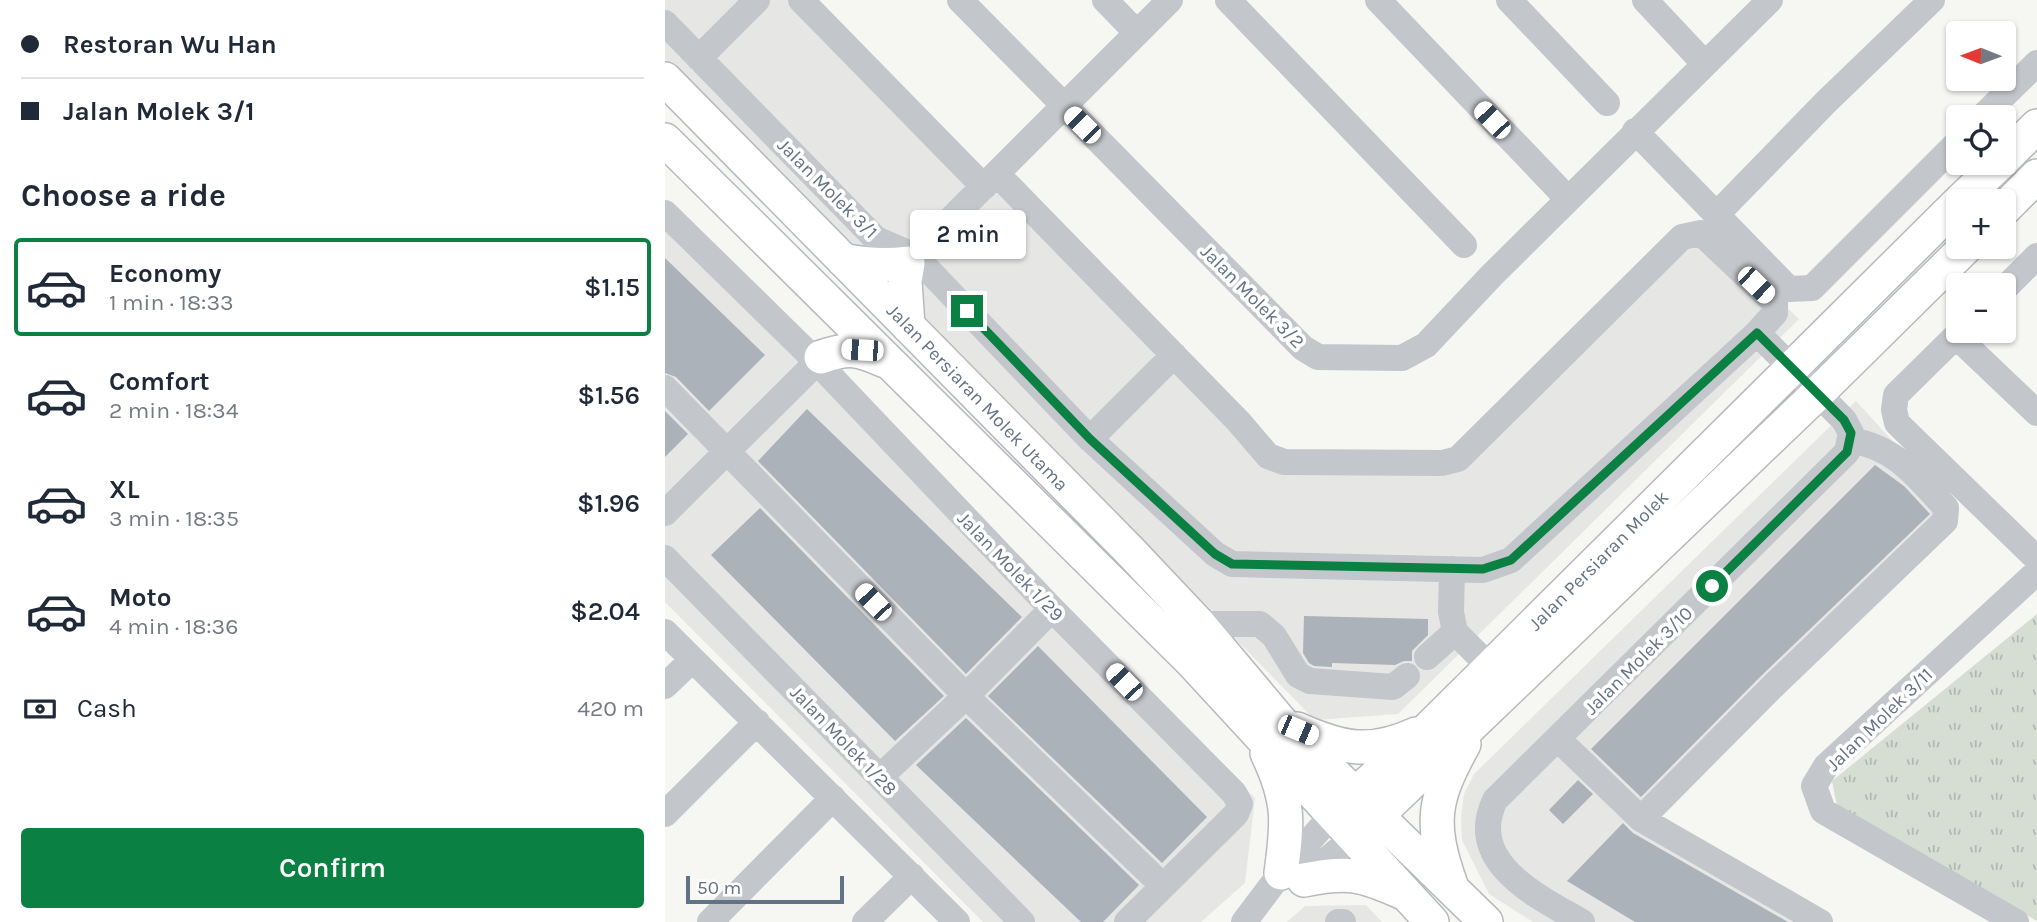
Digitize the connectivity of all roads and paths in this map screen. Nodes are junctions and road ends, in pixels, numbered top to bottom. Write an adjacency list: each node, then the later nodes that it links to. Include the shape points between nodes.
1 (757, 0): 14 (street)
2 (801, 0): 28 (street)
3 (960, 0): 20 (street, Jalan Molek 3/2)
4 (1105, 0): 13 (street)
5 (1170, 0): 13 (street)
6 (1228, 0): 35 (street)
7 (1378, 0): 31 (street)
8 (1509, 0): 18 (street)
9 (1645, 0): 15 (street)
10 (1770, 0): 15 (street, Jalan Molek 3/2)
11 (1932, 0): 33 (street)
12 (665, 23): 14 (street, Jalan Molek 3/1)
13 (1137, 33): 20 (street)
14 (699, 58): 36 (street, Jalan Molek 3/1, via 876,239)
15 (1704, 63): 22 (street, Jalan Molek 3/2)
16 (2037, 63): 19 (street)
17 (665, 79): 38 (main road, Jalan Persiaran Molek Utama)
18 (1607, 103)
19 (1995, 105)
20 (1064, 106): 28 (street); 31 (street, Jalan Molek 3/2, via 1303,348 1318,357 1402,358 1426,345)
21 (2037, 126): 24 (main road)
22 (1635, 131): 31 (street, Jalan Molek 3/2); 33 (street)
23 (665, 140): 39 (main road, Jalan Persiaran Molek Utama)
24 (2016, 147)
25 (1946, 154): 33 (street, via 1812,288 1789,289)
26 (1987, 175): 29 (main road, Jalan Persiaran Molek)
27 (2037, 176): 30 (main road)
28 (990, 180): 36 (street); 46 (street)
29 (1973, 189)
30 (2016, 197)
31 (1568, 198)
32 (665, 213): 47 (street, Jalan Molek 1/29)
33 (1717, 214)
34 (1946, 215): 49 (main road, Jalan Persiaran Molek)
35 (1464, 245)
36 (911, 259): 38 (main road, via 867,266); 40 (street); 42 (main road, via 905,281); 53 (street, Jalan Molek 3/1)
37 (1954, 259): 51 (main road, Jalan Persiaran Molek)
38 (843, 260): 40 (main road, Jalan Persiaran Molek Utama); 41 (main road, via 855,289)
39 (822, 297): 41 (main road, Jalan Persiaran Molek Utama); 47 (main road, via 830,324)
40 (880, 297): 42 (main road, Jalan Persiaran Molek Utama); 48 (main road, via 878,314)
41 (850, 325): 47 (street, via 845,336); 48 (main road, Jalan Persiaran Molek Utama)
42 (908, 326): 62 (main road, Jalan Persiaran Molek Utama)
43 (1757, 333): 46 (street, Jalan Molek 3/1, via 1775,313 1775,303 1701,233 1682,237 1458,459 1442,463 1285,462 1268,456); 49 (street); 59 (street, Jalan Molek 3/1, via 1511,560 1483,569)
44 (1948, 343): 58 (street, via 1896,395 1897,423)
45 (1968, 343): 52 (street)
46 (1174, 355): 53 (street)
47 (818, 359): 48 (main road, via 843,349 862,350); 55 (street); 61 (street, Jalan Molek 1/29)
48 (888, 362): 74 (main road, Jalan Persiaran Molek Utama, via 1192,662)
49 (1793, 367): 51 (street); 67 (main road, Jalan Persiaran Molek)
50 (665, 388): 55 (street)
51 (1818, 393): 54 (street, via 1844,420); 68 (main road, Jalan Persiaran Molek)
52 (2037, 413)
53 (1090, 439): 59 (street, Jalan Molek 3/1, via 1215,554 1232,564)
54 (1850, 440): 76 (street, Jalan Molek 3/10, via 1847,452); 81 (street, via 1886,450 1919,478 1946,508 1945,521)
55 (726, 452): 56 (street); 71 (street)
56 (665, 513)
57 (665, 558): 77 (street, Jalan Molek 1/28)
58 (2037, 559)
59 (1452, 569): 64 (street)
60 (2037, 572): 87 (street, Jalan Molek 3/11, via 1826,766 1814,786 1823,811)
61 (1052, 608): 71 (street); 84 (street, Jalan Molek 1/29, via 1240,804 1236,814)
62 (1199, 624): 69 (street, via 1260,624 1274,636 1299,675 1310,681 1393,687); 74 (main road, Jalan Persiaran Molek Utama)
63 (665, 632): 66 (street)
64 (1455, 632): 65 (street); 67 (street)
65 (1427, 657)
66 (692, 660): 70 (street); 73 (street)
67 (1490, 667): 68 (street, via 1509,672); 75 (main road, Jalan Persiaran Molek)
68 (1532, 667): 72 (main road, Jalan Persiaran Molek)
69 (1407, 676)
70 (665, 686)
71 (966, 696): 77 (street); 84 (street)
72 (1479, 717): 80 (main road, Jalan Persiaran Molek); 85 (main road, via 1450,768 1437,806 1437,844)
73 (757, 722): 78 (street); 79 (street)
74 (1270, 729): 75 (main road, via 1370,748); 80 (main road); 83 (main road, via 1284,794)
75 (1428, 729): 80 (main road, Jalan Persiaran Molek)
76 (1558, 739): 81 (street); 96 (street, Jalan Molek 3/10, via 1495,800 1488,838 1507,872)
77 (880, 777): 91 (street, Jalan Molek 1/28)
78 (833, 798): 82 (street); 88 (street)
79 (665, 814)
80 (1355, 815): 83 (street, Jalan Persiaran Molek); 85 (main road); 86 (main road)
81 (1641, 819): 97 (street)
82 (912, 876): 89 (street); 90 (street)
83 (1292, 877): 86 (main road, via 1355,874); 93 (street, Jalan Persiaran Molek)
84 (1163, 886): 92 (street, Jalan Molek 1/29)
85 (1453, 892): 95 (main road)
86 (1407, 894): 94 (main road)
87 (1989, 915): 98 (street, Jalan Molek 3/11)
88 (710, 922)
89 (865, 922)
90 (957, 922)
91 (1022, 922)
92 (1127, 922)
93 (1244, 922)
94 (1432, 922)
95 (1486, 922)
96 (1582, 922)
97 (1820, 922)
98 (2016, 922)

